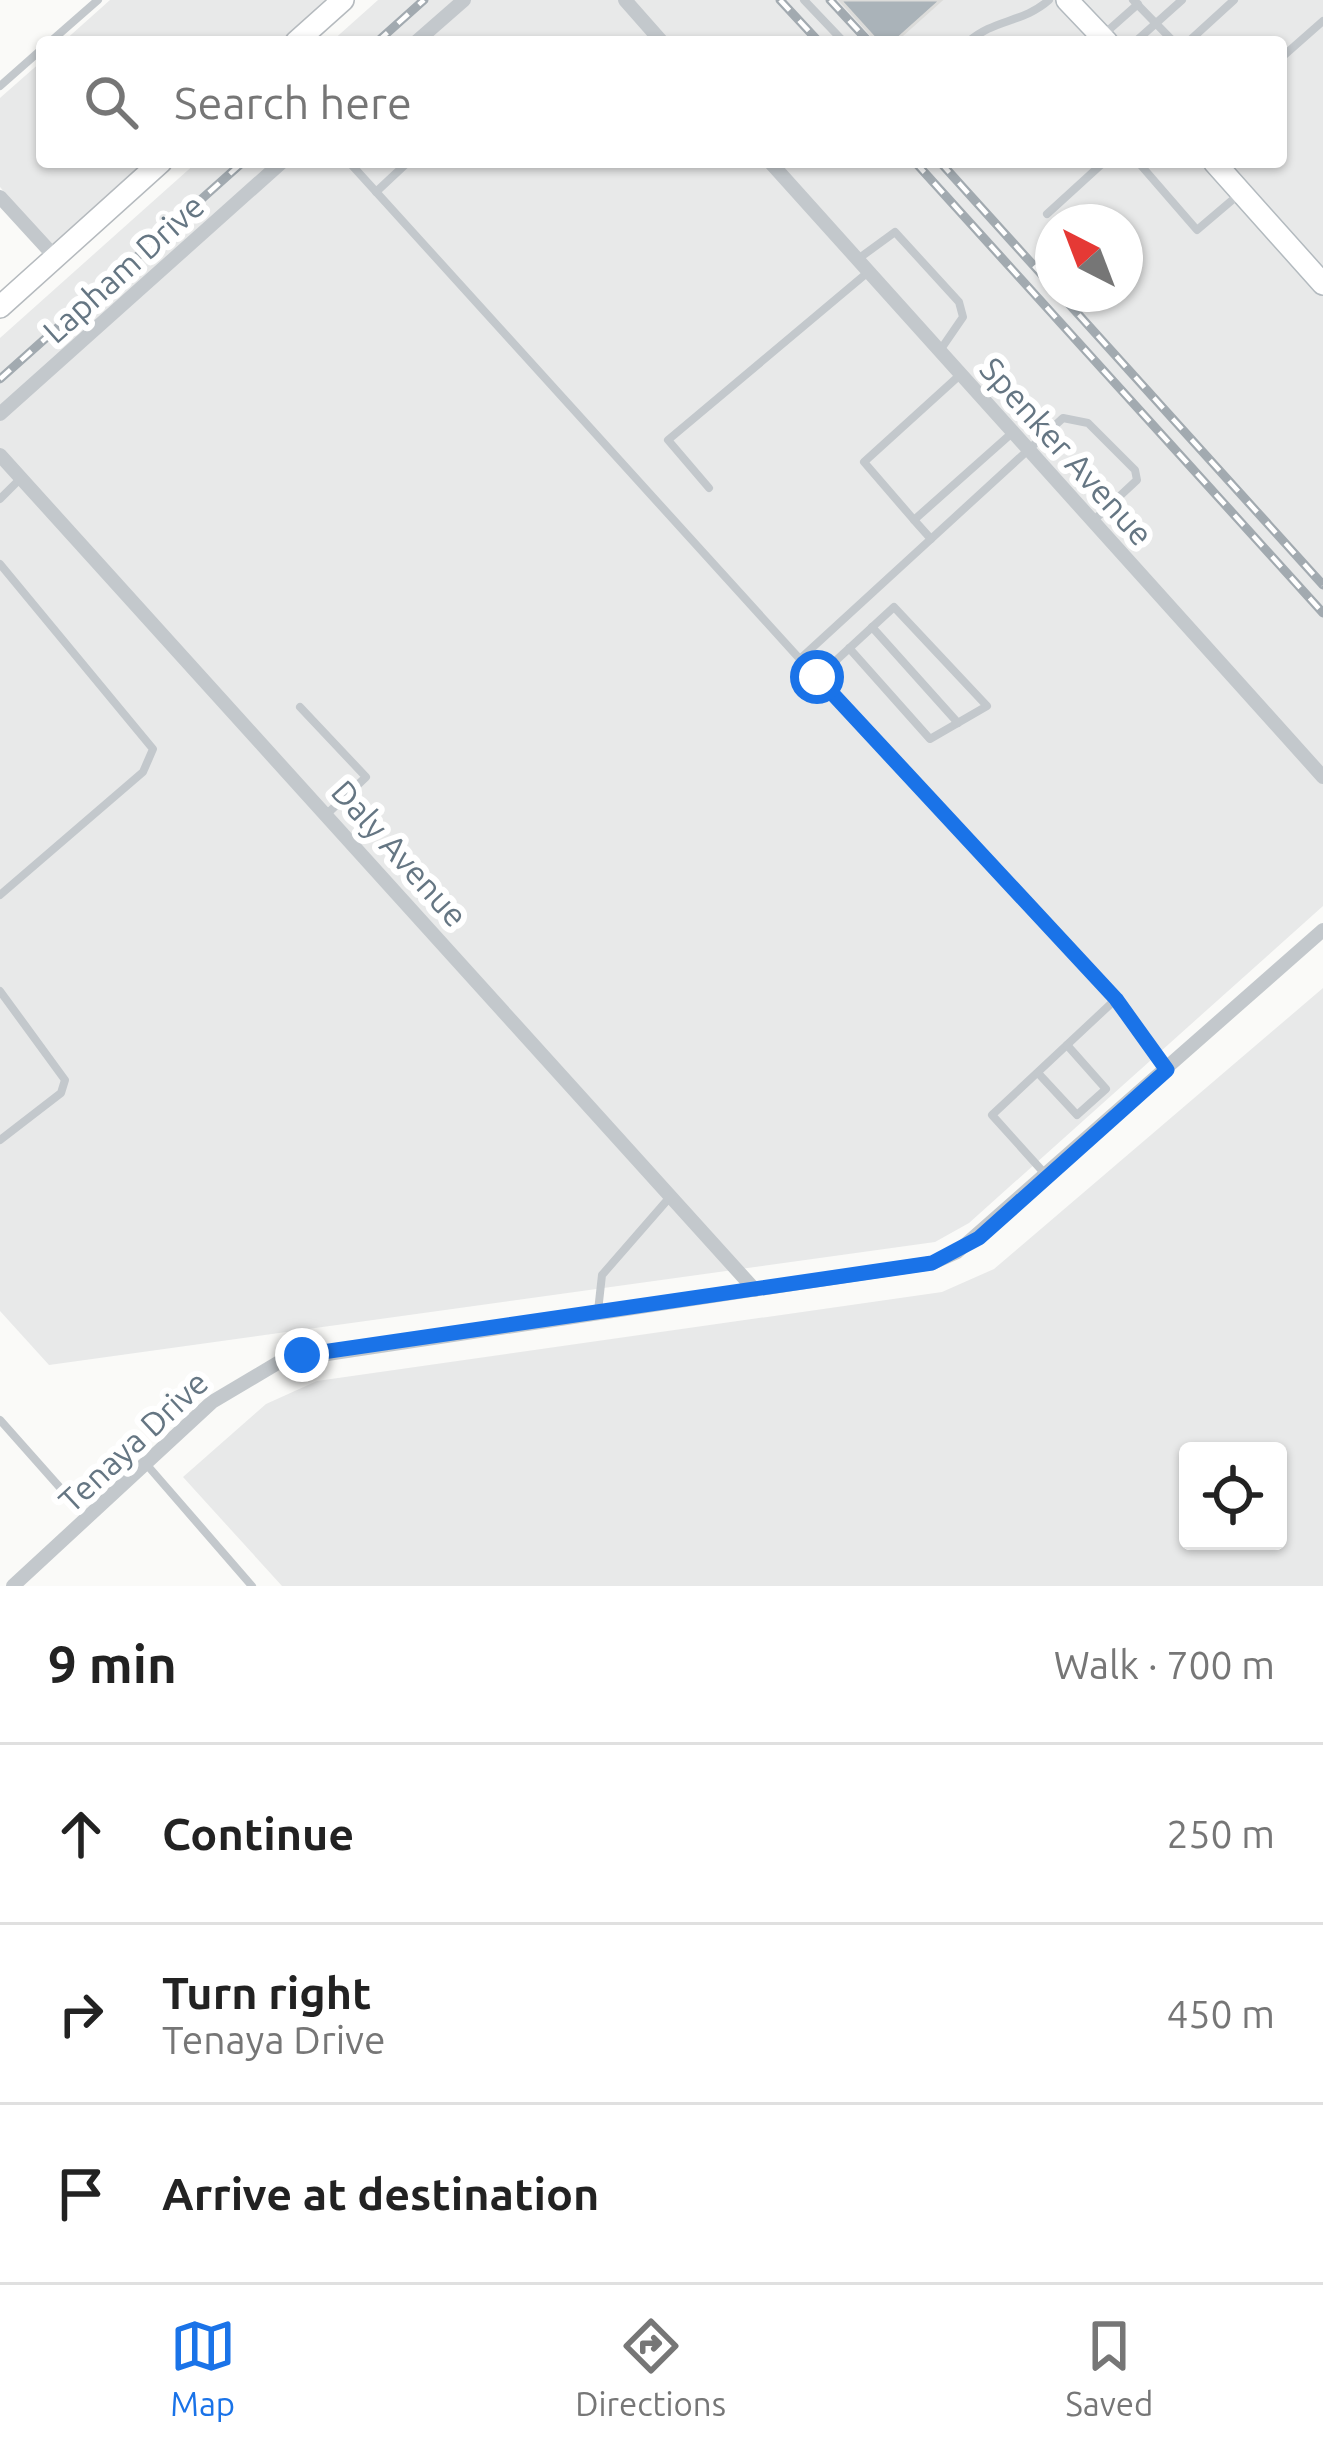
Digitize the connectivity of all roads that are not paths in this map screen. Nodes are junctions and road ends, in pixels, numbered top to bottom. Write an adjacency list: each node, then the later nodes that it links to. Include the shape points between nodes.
1 (98, 0): 13 (lane)
2 (343, 0): 14 (main road)
3 (464, 0): 15 (street)
4 (625, 0): 16 (street)
5 (804, 0): 17 (lane)
6 (1049, 0): 18 (lane, via 1028,18 990,23)
7 (1067, 0): 19 (main road)
8 (1182, 0): 12 (lane)
9 (1234, 0): 23 (lane)
10 (1136, 2): 12 (lane); 20 (lane)
11 (1323, 21): 24 (lane)
12 (1156, 24): 21 (lane); 22 (lane)
13 (57, 36)
14 (303, 36)
15 (423, 36)
16 (657, 36)
17 (838, 36)
18 (975, 36)
19 (1101, 36)
20 (1107, 36)
21 (1142, 36)
22 (1168, 36)
23 (1195, 36)
24 (1287, 53)
25 (36, 54): 26 (lane)
26 (0, 86)
27 (154, 168): 39 (main road)
28 (275, 168): 45 (street, Lapham Drive)
29 (355, 168): 35 (lane)
30 (400, 168): 35 (lane)
31 (775, 168): 40 (street, Spenker Avenue)
32 (1097, 168): 38 (lane)
33 (1143, 168): 36 (lane, via 1197,230)
34 (1219, 168): 36 (main road)
35 (376, 191): 58 (lane)
36 (1241, 192): 41 (main road)
37 (0, 197): 39 (street)
38 (1058, 204)
39 (55, 257): 42 (main road)
40 (863, 265): 43 (street, Spenker Avenue); 43 (lane, via 896,232 959,302 963,317); 50 (lane, via 668,440)
41 (1323, 284)
42 (0, 307)
43 (939, 350): 44 (street, Spenker Avenue)
44 (961, 374): 46 (street, Spenker Avenue); 52 (lane, via 864,462)
45 (0, 414)
46 (1013, 432): 47 (street, Spenker Avenue); 52 (lane)
47 (1029, 450): 53 (street, Spenker Avenue); 53 (lane, via 1063,418 1076,417 1135,470 1137,480); 54 (lane)
48 (0, 455): 49 (street, Daly Avenue)
49 (21, 478): 51 (lane); 63 (street, Daly Avenue)
50 (709, 488)
51 (0, 499)
52 (914, 520): 54 (lane)
53 (1093, 521): 62 (street, Spenker Avenue)
54 (931, 539): 58 (lane)
55 (0, 564): 64 (lane, via 153,749 143,772)
56 (872, 627): 57 (lane); 61 (lane); 61 (lane, via 894,607 987,706)
57 (849, 648): 59 (lane); 61 (lane, via 930,739)
58 (800, 659): 59 (lane)
59 (817, 677): 67 (lane)
60 (300, 707): 63 (lane, via 366,777)
61 (958, 722)
62 (1323, 777)
63 (328, 813): 73 (street, Daly Avenue)
64 (0, 895)
65 (1323, 930): 69 (street, Tenaya Drive)
66 (0, 991): 71 (lane, via 56,1062 65,1087)
67 (1116, 999): 68 (lane); 69 (lane)
68 (1067, 1045): 70 (lane); 70 (lane, via 1106,1089 1077,1115)
69 (1167, 1070): 72 (street, Tenaya Drive)
70 (1037, 1072): 72 (lane, via 992,1115)
71 (0, 1140)
72 (1046, 1177): 74 (street, Tenaya Drive, via 979,1238 932,1263)
73 (671, 1196): 74 (street, Daly Avenue); 75 (lane, via 602,1275)
74 (755, 1290): 75 (street, Tenaya Drive)
75 (598, 1312): 77 (street, Tenaya Drive, via 281,1361 234,1385)
76 (0, 1420): 78 (lane)
77 (146, 1464): 78 (street, Tenaya Drive); 80 (lane)
78 (88, 1520): 79 (street, Tenaya Drive)
79 (17, 1585)
80 (252, 1586)

